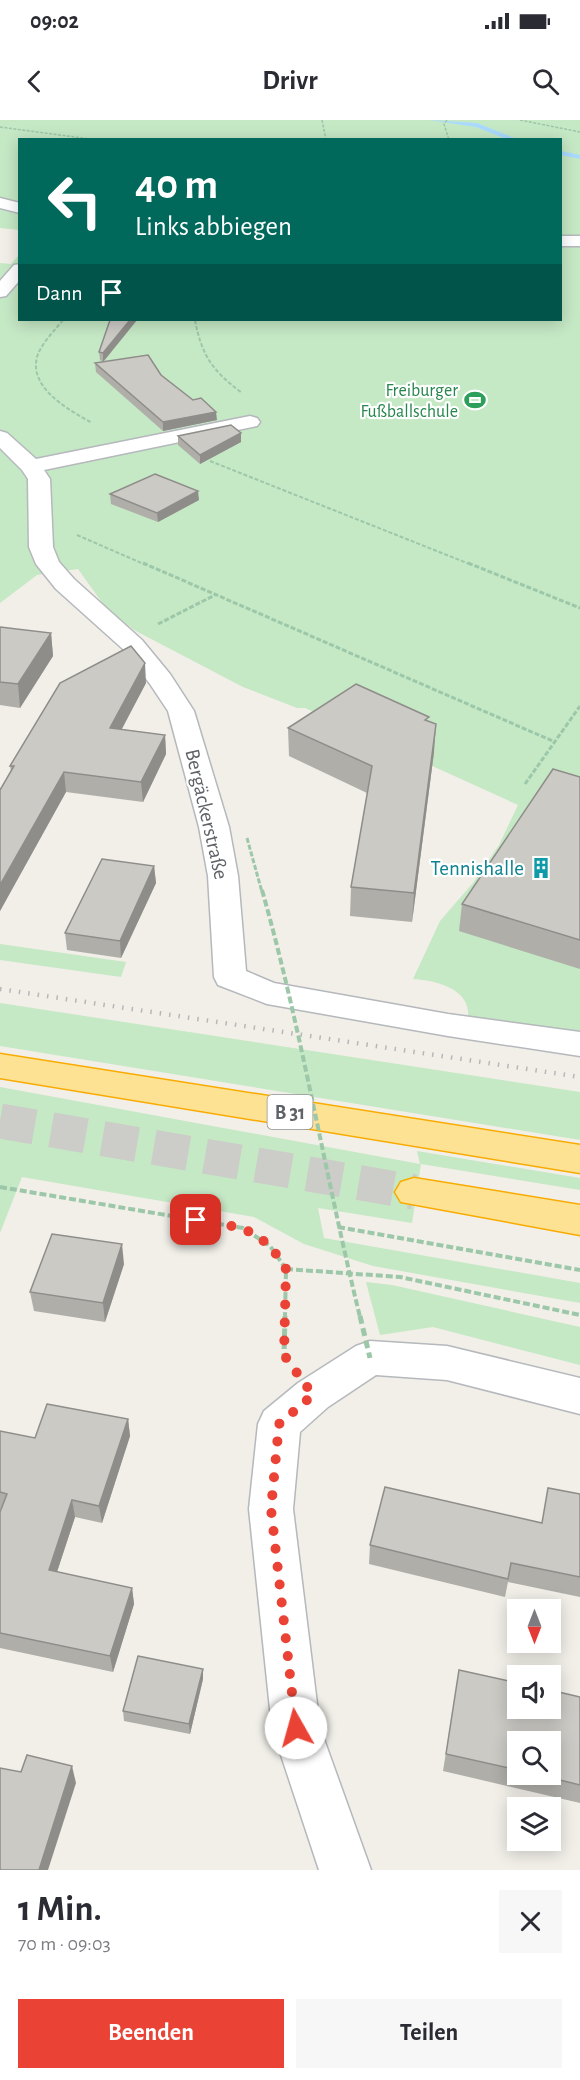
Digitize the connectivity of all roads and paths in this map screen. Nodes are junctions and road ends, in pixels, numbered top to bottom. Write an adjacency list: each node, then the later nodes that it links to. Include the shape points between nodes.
1 (322, 120): 7 (path)
2 (447, 120): 8 (path, via 444,124)
3 (520, 120): 5 (path)
4 (0, 127): 6 (path)
5 (580, 132)
6 (82, 138)
7 (326, 138)
8 (448, 138)
9 (0, 203): 10 (street)
10 (18, 208)
11 (562, 241): 12 (street)
12 (580, 241)
13 (18, 270): 14 (street)
14 (0, 292)
15 (62, 321): 20 (path, via 37,356 42,382 53,398 113,437)
16 (195, 321): 17 (path, via 201,349 211,369 267,414)
17 (250, 422): 19 (street)
18 (0, 437): 21 (street, Bergäckerstraße)
19 (163, 439): 20 (street); 24 (path, via 174,447)
20 (123, 448): 21 (street)
21 (31, 466): 22 (street, Bergäckerstraße, via 39,479)
22 (42, 526): 23 (path, via 64,528); 25 (street, Bergäckerstraße, via 41,547 48,564)
23 (216, 595): 25 (path); 27 (path)
24 (580, 608)
25 (124, 638): 30 (street, Bergäckerstraße, via 161,680 181,711 224,876 230,977 267,993)
26 (580, 706): 27 (path)
27 (555, 742): 28 (path)
28 (525, 784)
29 (247, 838): 36 (path, bridge, via 285,970)
30 (580, 1044)
31 (0, 1066): 32 (highway, B 31)
32 (580, 1160)
33 (0, 1187): 37 (path, via 243,1228 270,1245)
34 (414, 1192): 35 (highway)
35 (580, 1220)
36 (338, 1227): 38 (path); 40 (path, bridge)
37 (286, 1269): 39 (path, via 400,1277); 41 (path, via 284,1355)
38 (580, 1270)
39 (580, 1315)
40 (370, 1358): 41 (street); 42 (street, via 447,1363)
41 (313, 1395): 43 (street, via 279,1424 271,1509 296,1728)
42 (580, 1395)
43 (345, 1870)

